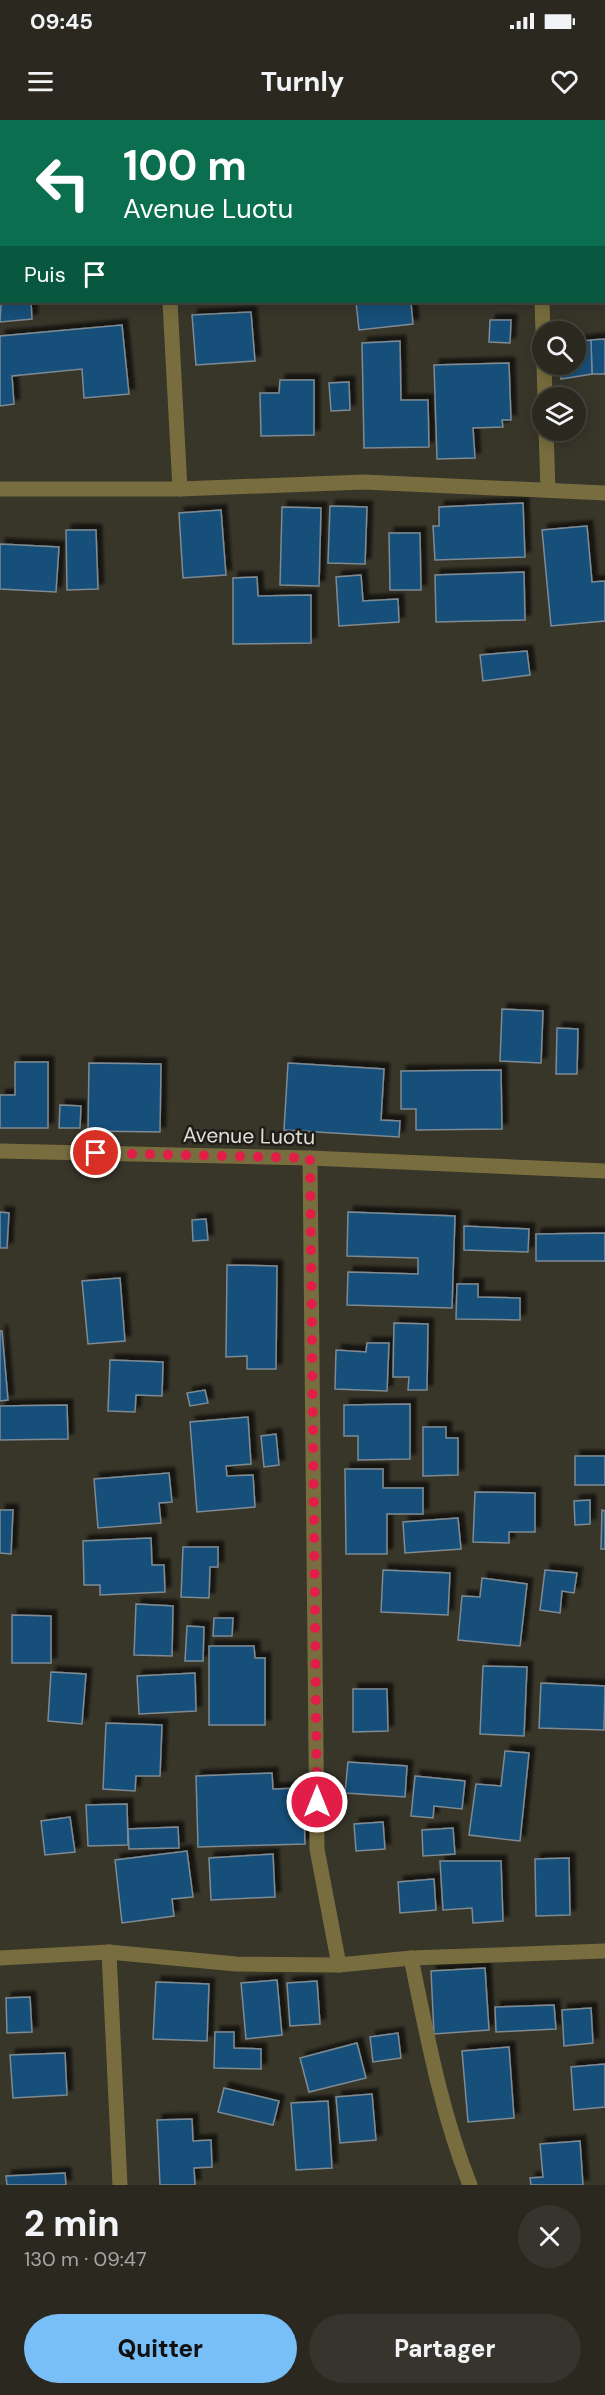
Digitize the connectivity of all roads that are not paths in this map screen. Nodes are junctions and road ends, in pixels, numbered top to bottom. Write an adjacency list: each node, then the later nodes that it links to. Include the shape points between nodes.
1 (170, 303): 6 (street)
2 (542, 303): 3 (street)
3 (543, 321)
4 (546, 441): 7 (street)
5 (0, 489): 6 (street)
6 (180, 489): 7 (street, via 364,482)
7 (548, 490): 8 (street)
8 (605, 493)
9 (0, 1151): 10 (street, Avenue Luotu)
10 (310, 1158): 11 (street, Avenue Luotu); 16 (street, via 317,1849)
11 (605, 1171)
12 (605, 1951): 15 (street)
13 (109, 1952): 14 (street); 16 (street, via 236,1964); 17 (street)
14 (0, 1958)
15 (411, 1958): 16 (street); 18 (street, via 433,2067)
16 (339, 1965)
17 (120, 2185)
18 (470, 2185)

